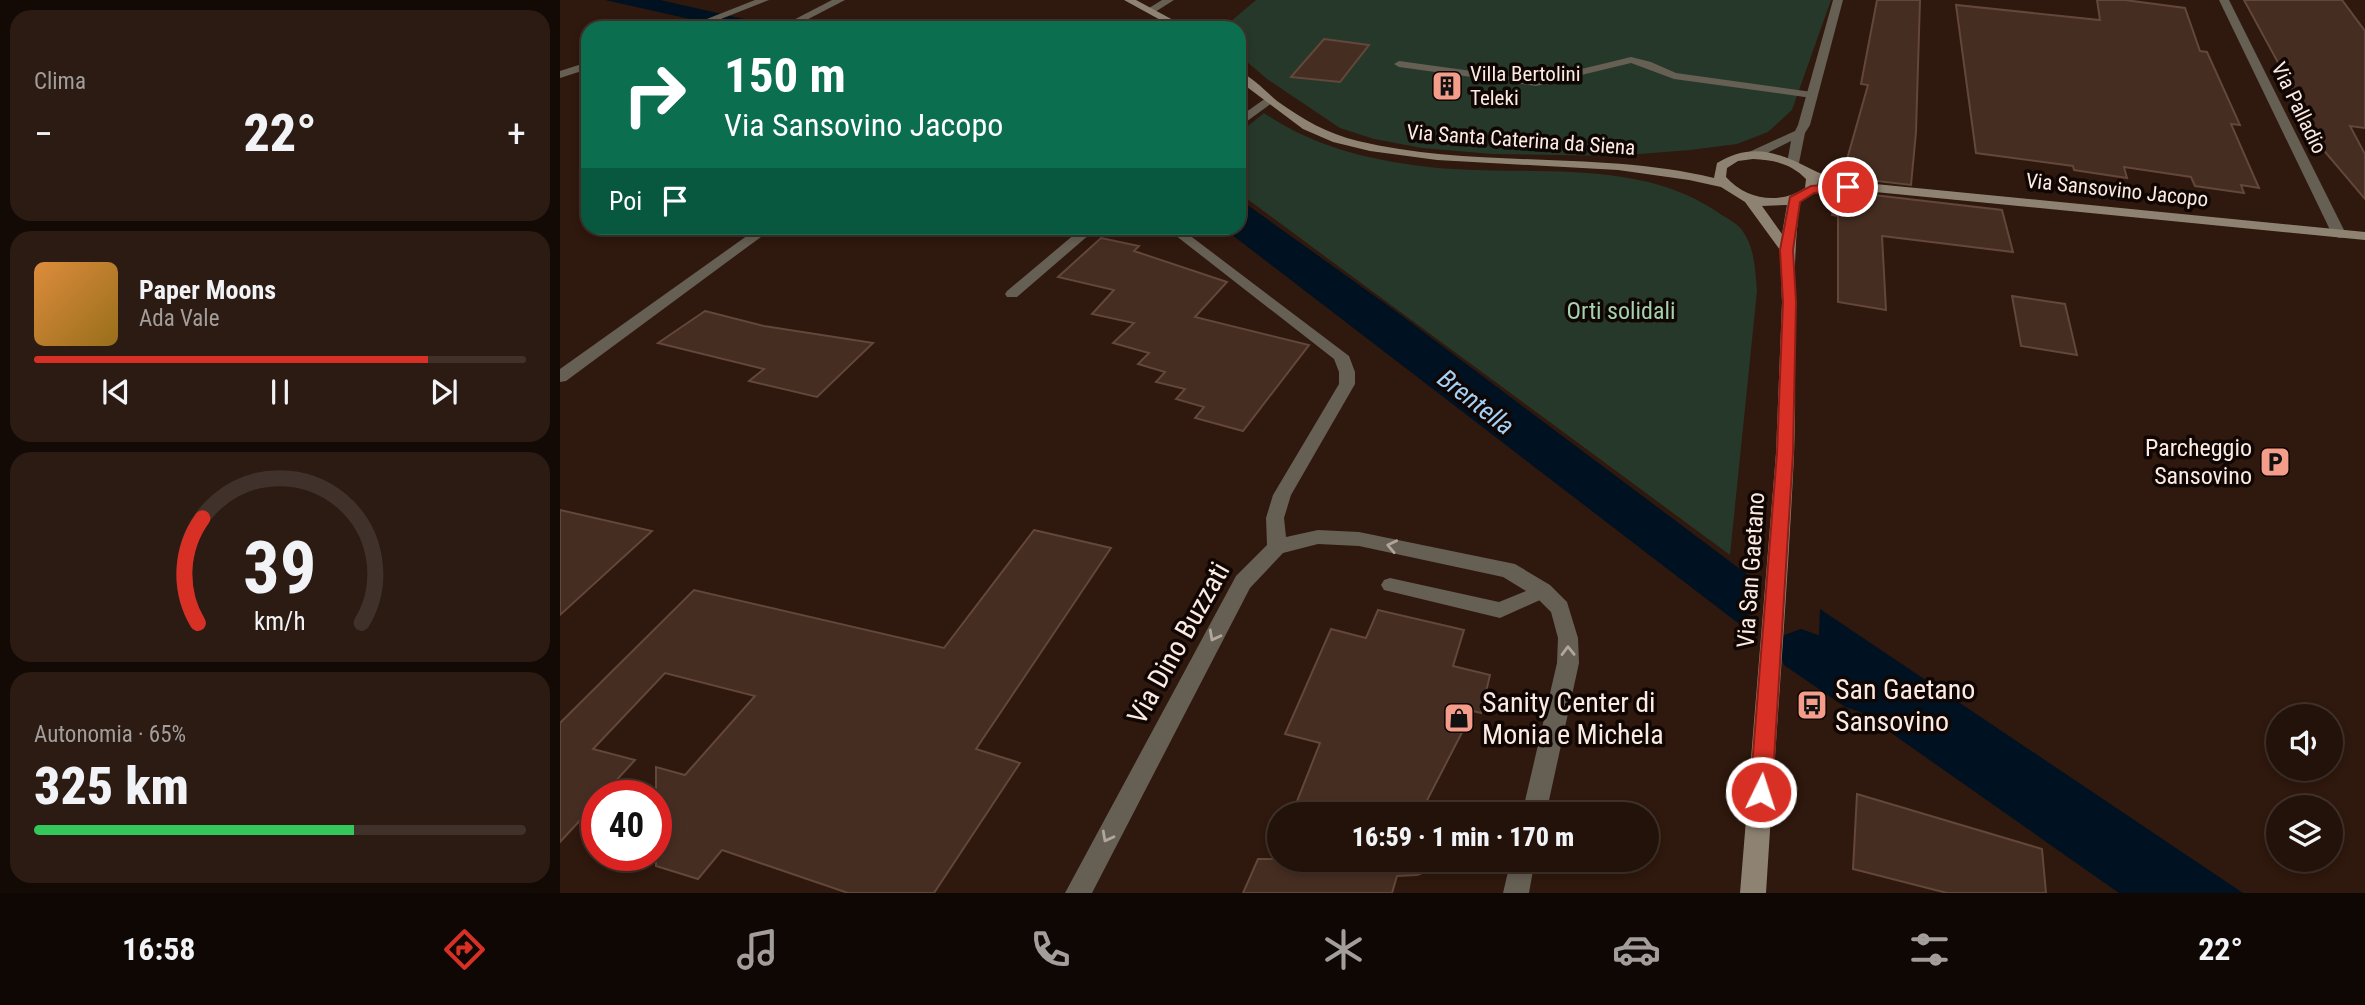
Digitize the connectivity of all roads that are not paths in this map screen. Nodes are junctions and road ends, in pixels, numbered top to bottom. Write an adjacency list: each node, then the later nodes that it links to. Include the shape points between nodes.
1 (764, 0): 8 (street)
2 (840, 0): 9 (street)
3 (1129, 0): 7 (street)
4 (1169, 0): 7 (street)
5 (1838, 0): 15 (street)
6 (2224, 0): 29 (street, Via Palladio)
7 (1152, 10): 10 (street)
8 (710, 21)
9 (798, 21)
10 (1170, 21)
11 (1399, 64): 15 (lane, via 1536,83 1631,61 1674,76)
12 (581, 68): 13 (street)
13 (560, 75)
14 (1246, 81): 16 (street, Via Santa Caterina da Siena)
15 (1812, 95): 18 (street)
16 (1270, 100): 17 (street); 22 (street, Via Santa Caterina da Siena, via 1309,127 1400,153)
17 (1246, 118)
18 (1799, 133): 19 (street); 21 (street)
19 (1753, 155): 20 (street, Via Santa Caterina da Siena); 21 (street)
20 (1727, 162): 22 (street, Via Santa Caterina da Siena); 24 (street, via 1719,172)
21 (1793, 163): 23 (street, Via Sansovino Jacopo)
22 (1654, 168): 24 (street, Via Santa Caterina da Siena)
23 (1807, 172): 25 (street, Via Sansovino Jacopo); 26 (street, via 1812,178)
24 (1724, 184): 27 (street, Via Santa Caterina da Siena)
25 (1865, 187): 26 (street, Via Sansovino Jacopo); 29 (street, Via Sansovino Jacopo)
26 (1811, 190): 28 (street)
27 (1750, 199): 28 (street); 34 (street)
28 (1794, 200): 34 (street, Via San Gaetano)
29 (2339, 234): 33 (street, Via Sansovino Jacopo)
30 (756, 235): 36 (street)
31 (1082, 235): 35 (street)
32 (1181, 235): 37 (street, via 1341,356 1347,372 1347,384 1282,495 1275,518)
33 (2365, 236)
34 (1787, 250): 44 (street, Via San Gaetano, via 1784,466)
35 (1012, 294)
36 (560, 377)
37 (1277, 547): 39 (street, one-way to 37, via 1508,570 1359,539 1318,537); 42 (street, Via Dino Buzzati, one-way to 42, via 1239,588)
38 (1390, 585): 39 (lane, via 1500,610)
39 (1543, 591): 40 (street, one-way to 39, via 1568,663 1568,638 1560,608)
40 (1537, 802)
41 (1520, 872): 43 (street)
42 (1078, 893)
43 (1516, 893)
44 (1753, 893)

